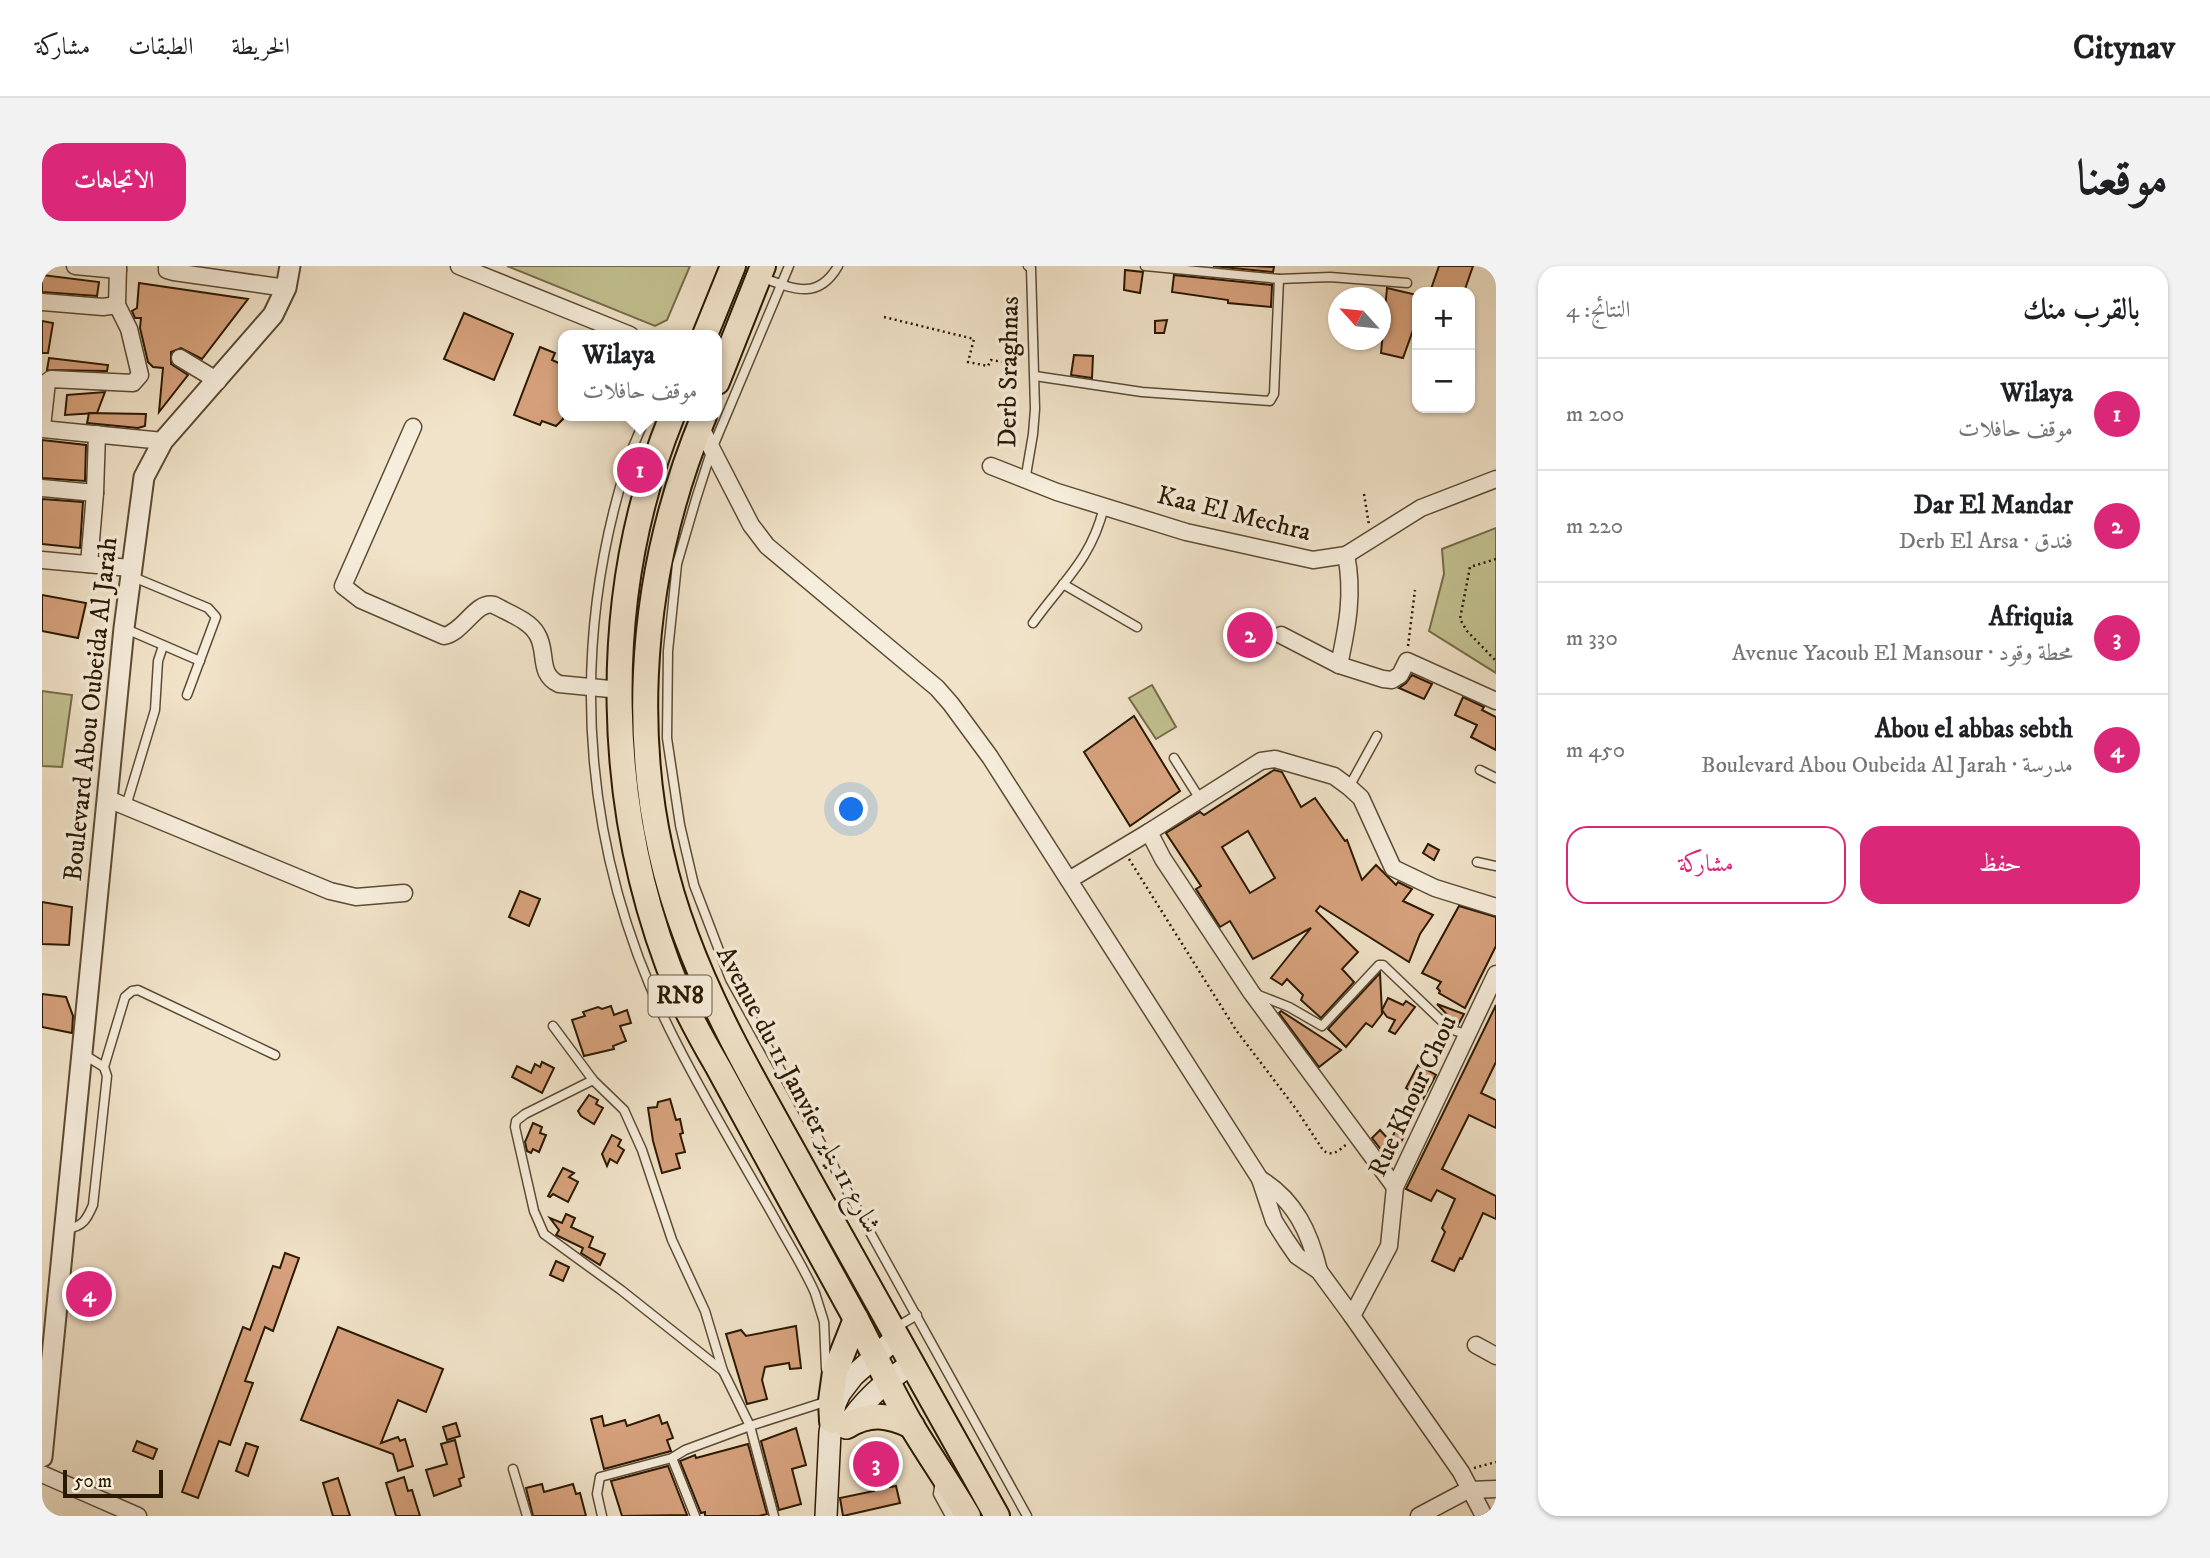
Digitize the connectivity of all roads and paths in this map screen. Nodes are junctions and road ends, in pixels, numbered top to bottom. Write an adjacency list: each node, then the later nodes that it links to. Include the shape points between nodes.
1 (75, 266): 10 (street)
2 (166, 266): 16 (street, via 174,272)
3 (290, 266): 16 (street, Boulevard Abou Oubeida Al Jarah)
4 (459, 266): 20 (street)
5 (733, 266): 21 (main road)
6 (789, 266): 15 (lane)
7 (838, 266): 15 (lane, via 823,286 812,290)
8 (1028, 266): 24 (lane, Derb Sraghnas)
9 (1145, 266): 11 (lane)
10 (118, 268): 18 (street)
11 (1198, 268): 13 (lane)
12 (761, 271): 15 (lane); 23 (main road)
13 (1279, 279): 14 (lane, via 1330,277); 24 (lane, via 1275,394 1270,401 1142,391)
14 (1407, 283)
15 (782, 285): 33 (lane)
16 (286, 288): 25 (street, Boulevard Abou Oubeida Al Jarah, via 273,315)
17 (42, 302): 18 (street)
18 (117, 305): 30 (street, via 129,329 140,370 138,380 51,379)
19 (884, 317): 24 (path, via 974,339 968,362 988,366 991,360)
20 (618, 330)
21 (707, 330)
22 (180, 358): 25 (street)
23 (722, 369)
24 (1035, 371): 36 (lane, Derb Sraghnas, via 1033,434)
25 (218, 381): 32 (street, Boulevard Abou Oubeida Al Jarah)
26 (644, 421): 58 (lane, via 612,514 598,585)
27 (670, 421): 59 (main road, RN8, via 635,545)
28 (702, 421): 33 (street); 92 (main road, Avenue du 11 Janvier شارع 11 يناير / RN8, via 669,520 650,623 646,721 659,841 681,924 717,1010)
29 (413, 427): 58 (street, via 343,586 361,600 444,636 459,629 481,606 494,605 535,630 551,679)
30 (42, 428): 31 (street)
31 (97, 434): 32 (street); 38 (street)
32 (163, 441): 46 (street, Boulevard Abou Oubeida Al Jarah, via 144,477)
33 (712, 449): 73 (street, via 751,525 767,546 951,704); 89 (lane, via 677,564 668,652 667,738 684,846 711,935 730,979)
34 (991, 466): 36 (street, Kaa El Mechra)
35 (1496, 479): 41 (street, Kaa El Mechra, via 1421,508)
36 (1025, 481): 40 (street, Kaa El Mechra)
37 (42, 488): 38 (street)
38 (95, 493): 45 (street)
39 (1364, 494): 41 (path)
40 (1104, 507): 42 (street, Kaa El Mechra, via 1286,555 1321,560); 47 (lane, via 1095,539)
41 (1371, 539): 42 (street, Kaa El Mechra)
42 (1346, 555): 57 (street, via 1350,601)
43 (1496, 559): 56 (path, via 1470,567 1460,619)
44 (42, 560): 45 (street)
45 (89, 564): 46 (street)
46 (130, 572): 51 (street, Boulevard Abou Oubeida Al Jarah); 54 (lane, via 213,611 214,626)
47 (1063, 584): 49 (lane); 50 (lane)
48 (1415, 590): 55 (path)
49 (1033, 623)
50 (1138, 627)
51 (124, 628): 53 (lane); 68 (street, Boulevard Abou Oubeida Al Jarah)
52 (1281, 635): 57 (street)
53 (163, 646): 54 (lane); 68 (lane, via 155,709)
54 (200, 661): 60 (lane)
55 (1407, 661): 57 (street, via 1392,680); 61 (street)
56 (1496, 662)
57 (1339, 665)
58 (591, 687): 59 (street); 99 (lane, via 601,827 626,923 677,1044 815,1293 824,1322)
59 (620, 690): 91 (main road, RN8, via 631,825 660,944 680,996)
60 (187, 695)
61 (1496, 701)
62 (1377, 736): 66 (lane)
63 (1174, 758): 67 (lane)
64 (1480, 770): 65 (lane)
65 (1496, 778)
66 (1349, 787): 67 (street, via 1334,776 1266,759); 75 (street, via 1361,798 1393,868 1435,888)
67 (1200, 799): 69 (street)
68 (117, 803): 74 (street, via 330,891 356,897); 80 (street, Boulevard Abou Oubeida Al Jarah)
69 (1149, 832): 70 (street); 77 (street)
70 (1122, 849): 73 (street); 84 (path, via 1236,1030 1323,1150 1335,1153)
71 (1477, 862): 72 (lane)
72 (1496, 866)
73 (1069, 880): 85 (street)
74 (404, 893)
75 (1496, 907)
76 (1496, 974): 79 (street, Rue Khour Chou)
77 (1251, 992): 79 (lane, via 1322,1026 1383,965 1450,1029); 84 (street)
78 (554, 1026): 83 (lane)
79 (1468, 1035): 86 (street, Rue Khour Chou)
80 (83, 1054): 82 (lane); 87 (street, Boulevard Abou Oubeida Al Jarah)
81 (275, 1055): 82 (lane, via 138,990 125,997)
82 (104, 1067): 87 (lane, via 107,1076 93,1205 83,1223)
83 (593, 1080): 97 (lane, via 624,1110 642,1150 673,1240 705,1311); 97 (lane, via 516,1121 541,1228)
84 (1356, 1135): 86 (street)
85 (1260, 1179): 88 (street, via 1274,1221 1286,1240 1297,1256); 88 (street, via 1274,1187 1298,1214)
86 (1395, 1187): 90 (street, Rue Khour Chou, via 1389,1246)
87 (66, 1229): 102 (street, Boulevard Abou Oubeida Al Jarah)
88 (1319, 1271): 90 (street)
89 (916, 1315): 92 (lane); 120 (lane)
90 (1352, 1316): 106 (street)
91 (856, 1319): 94 (main road, RN8); 99 (main road, via 837,1365)
92 (894, 1334): 94 (main road); 96 (main road, Avenue du 11 Janvier شارع 11 يناير / RN8)
93 (1476, 1345): 95 (street)
94 (874, 1356): 98 (main road, RN8); 99 (main road, via 840,1393)
95 (1496, 1356)
96 (910, 1364): 98 (main road); 119 (main road, Avenue du 11 Janvier شارع 11 يناير / RN8)
97 (723, 1371): 100 (lane)
98 (887, 1381): 99 (main road, via 861,1407); 101 (main road, RN8)
99 (833, 1413): 100 (lane); 101 (main road, via 860,1419 876,1415); 116 (main road)
100 (750, 1426): 103 (lane); 115 (lane)
101 (912, 1426): 108 (main road, RN8)
102 (42, 1457)
103 (672, 1458): 113 (lane, via 600,1477 597,1494); 114 (lane)
104 (1496, 1462): 106 (path)
105 (513, 1469): 112 (lane)
106 (1461, 1472): 110 (street)
107 (42, 1474): 111 (street)
108 (943, 1474): 117 (lane, via 938,1494); 118 (main road, RN8)
109 (1492, 1489): 110 (street)
110 (1468, 1490): 121 (street); 122 (street)
111 (138, 1516)
112 (527, 1516)
113 (602, 1516)
114 (695, 1516)
115 (774, 1516)
116 (826, 1516)
117 (950, 1516)
118 (968, 1516)
119 (997, 1516)
120 (1027, 1516)
121 (1419, 1516)
122 (1484, 1516)

